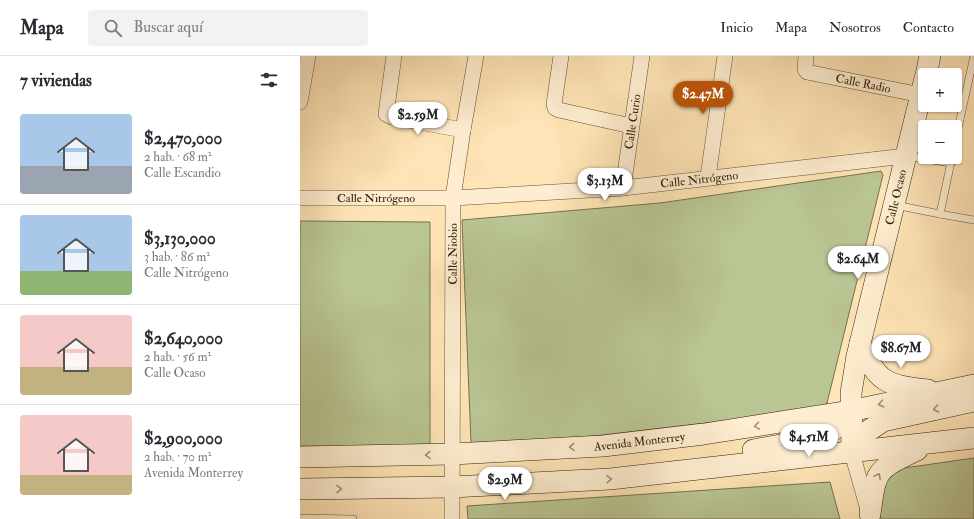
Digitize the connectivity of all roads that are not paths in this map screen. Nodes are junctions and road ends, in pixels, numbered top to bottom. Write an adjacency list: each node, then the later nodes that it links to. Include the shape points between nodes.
1 (308, 56): 12 (street)
2 (394, 56): 16 (street, via 386,114)
3 (476, 56): 16 (street, Calle Niobio)
4 (561, 56): 15 (street, via 555,108)
5 (642, 56): 15 (street, Calle Curio)
6 (725, 56): 20 (street)
7 (930, 56): 10 (main road, Calle Ocaso)
8 (974, 56): 14 (lane)
9 (806, 63): 11 (street, Calle Radio)
10 (927, 68)
11 (918, 82)
12 (300, 102)
13 (918, 107): 17 (main road, Calle Ocaso)
14 (960, 120)
15 (631, 126): 21 (street, Calle Curio)
16 (463, 130): 23 (street, Calle Niobio)
17 (906, 156): 18 (lane); 20 (street, Calle Nitrógeno); 24 (main road, Calle Ocaso)
18 (918, 157)
19 (950, 164): 25 (lane)
20 (708, 177): 21 (street, Calle Nitrógeno)
21 (623, 188): 23 (street, Calle Nitrógeno)
22 (300, 198): 23 (street, Calle Nitrógeno)
23 (453, 198): 35 (street, Calle Niobio)
24 (894, 205): 25 (lane); 27 (main road, Calle Ocaso)
25 (940, 214): 26 (lane)
26 (974, 220)
27 (860, 343): 29 (main road, via 870,364 881,378 904,387); 31 (main road, Calle Ocaso)
28 (974, 385): 29 (main road, Avenida Monterrey)
29 (942, 392): 31 (main road, Avenida Monterrey, one-way to 31)
30 (974, 401): 34 (main road, one-way to 34, via 882,421 868,431)
31 (850, 411): 34 (main road, Calle Ocaso); 35 (main road, Avenida Monterrey, one-way to 35, via 704,434 603,446); 37 (main road, via 833,430 820,438 752,450)
32 (974, 438): 33 (main road)
33 (930, 444): 34 (main road); 40 (main road, one-way to 33, via 874,486 879,472)
34 (852, 453): 37 (main road); 40 (street)
35 (452, 454): 36 (main road, Avenida Monterrey, one-way to 36); 38 (street, Calle Niobio)
36 (300, 457)
37 (735, 465): 38 (main road, one-way to 37, via 610,479)
38 (452, 487): 39 (main road, one-way to 38); 43 (street, Calle Niobio)
39 (300, 489)
40 (871, 517)
41 (300, 518): 42 (lane)
42 (353, 519)
43 (452, 519)

